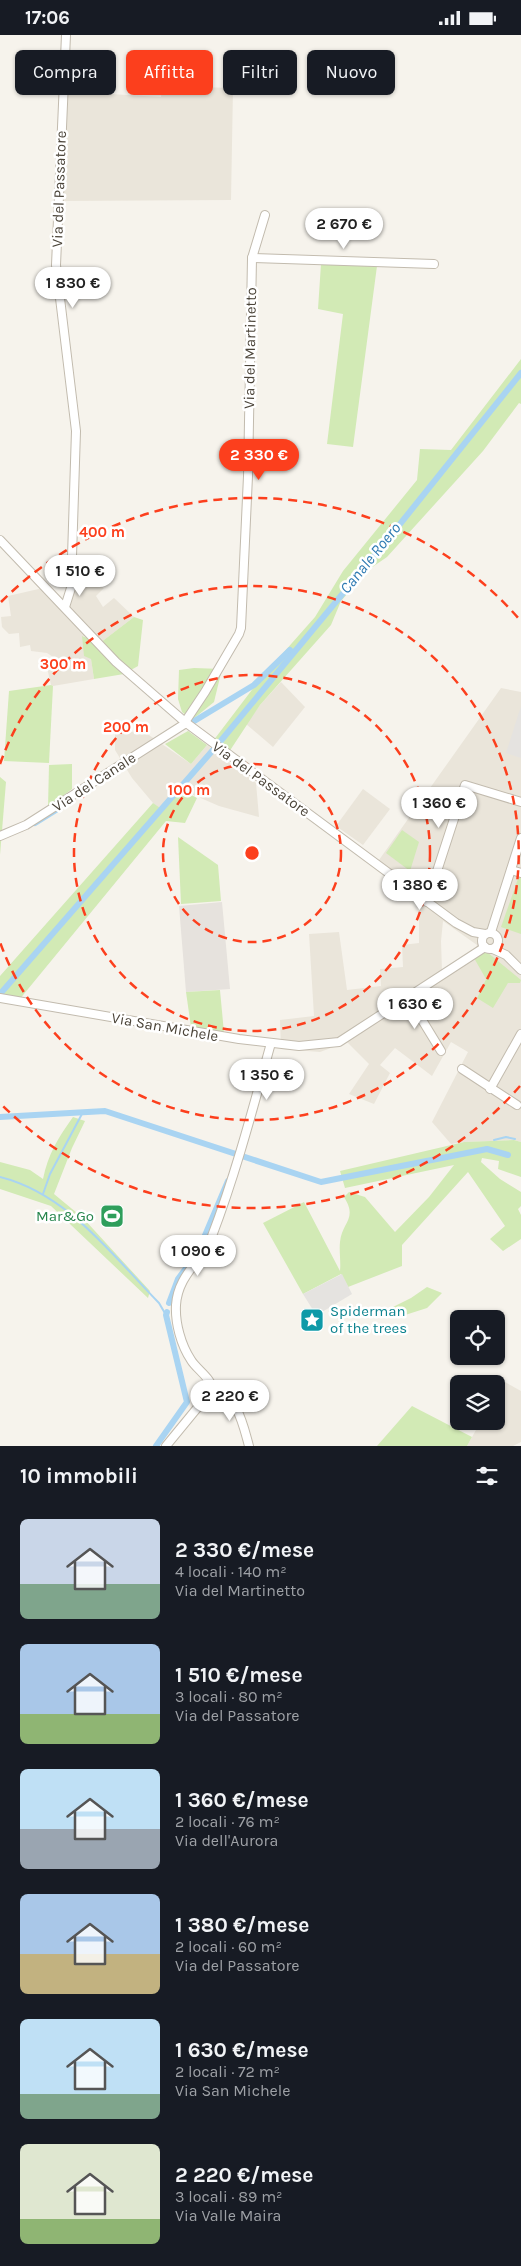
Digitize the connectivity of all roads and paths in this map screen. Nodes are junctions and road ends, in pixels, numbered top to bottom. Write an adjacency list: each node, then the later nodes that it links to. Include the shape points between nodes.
1 (66, 35): 6 (street, Via del Passatore, via 56,265 76,431)
2 (265, 215): 3 (street, Via del Martinetto)
3 (252, 258): 4 (street); 9 (street, Via del Martinetto, via 241,628)
4 (434, 264)
5 (0, 540): 7 (street, Via del Passatore)
6 (71, 581): 7 (street); 8 (street, Via del Passatore)
7 (55, 596): 8 (street, Via del Passatore)
8 (65, 607): 9 (street, Via del Passatore, via 116,662)
9 (185, 722): 11 (street, Via del Canale, via 46,813); 15 (street, Via del Passatore)
10 (521, 802): 15 (street, via 465,785)
11 (0, 836)
12 (521, 838): 13 (street)
13 (511, 870): 14 (street); 17 (street)
14 (521, 873)
15 (427, 902): 16 (street, Via del Passatore)
16 (473, 932): 17 (street, Via del Passatore); 18 (street, Via del Passatore)
17 (488, 933): 18 (street); 18 (street, via 496,935)
18 (489, 945): 19 (street, Via del Passatore, via 506,955); 20 (street, Via San Michele)
19 (521, 970)
20 (408, 997): 23 (street, Via San Michele, via 338,1042 299,1046); 24 (street)
21 (0, 999): 23 (street, Via San Michele)
22 (521, 1034): 26 (street)
23 (271, 1043): 28 (street, via 240,1156 206,1249 180,1284 177,1294 176,1312 184,1349)
24 (441, 1051)
25 (462, 1069): 26 (street)
26 (490, 1089): 27 (street)
27 (517, 1105)
28 (212, 1390): 29 (street); 30 (street, via 236,1406)
29 (166, 1446)
30 (249, 1446)

